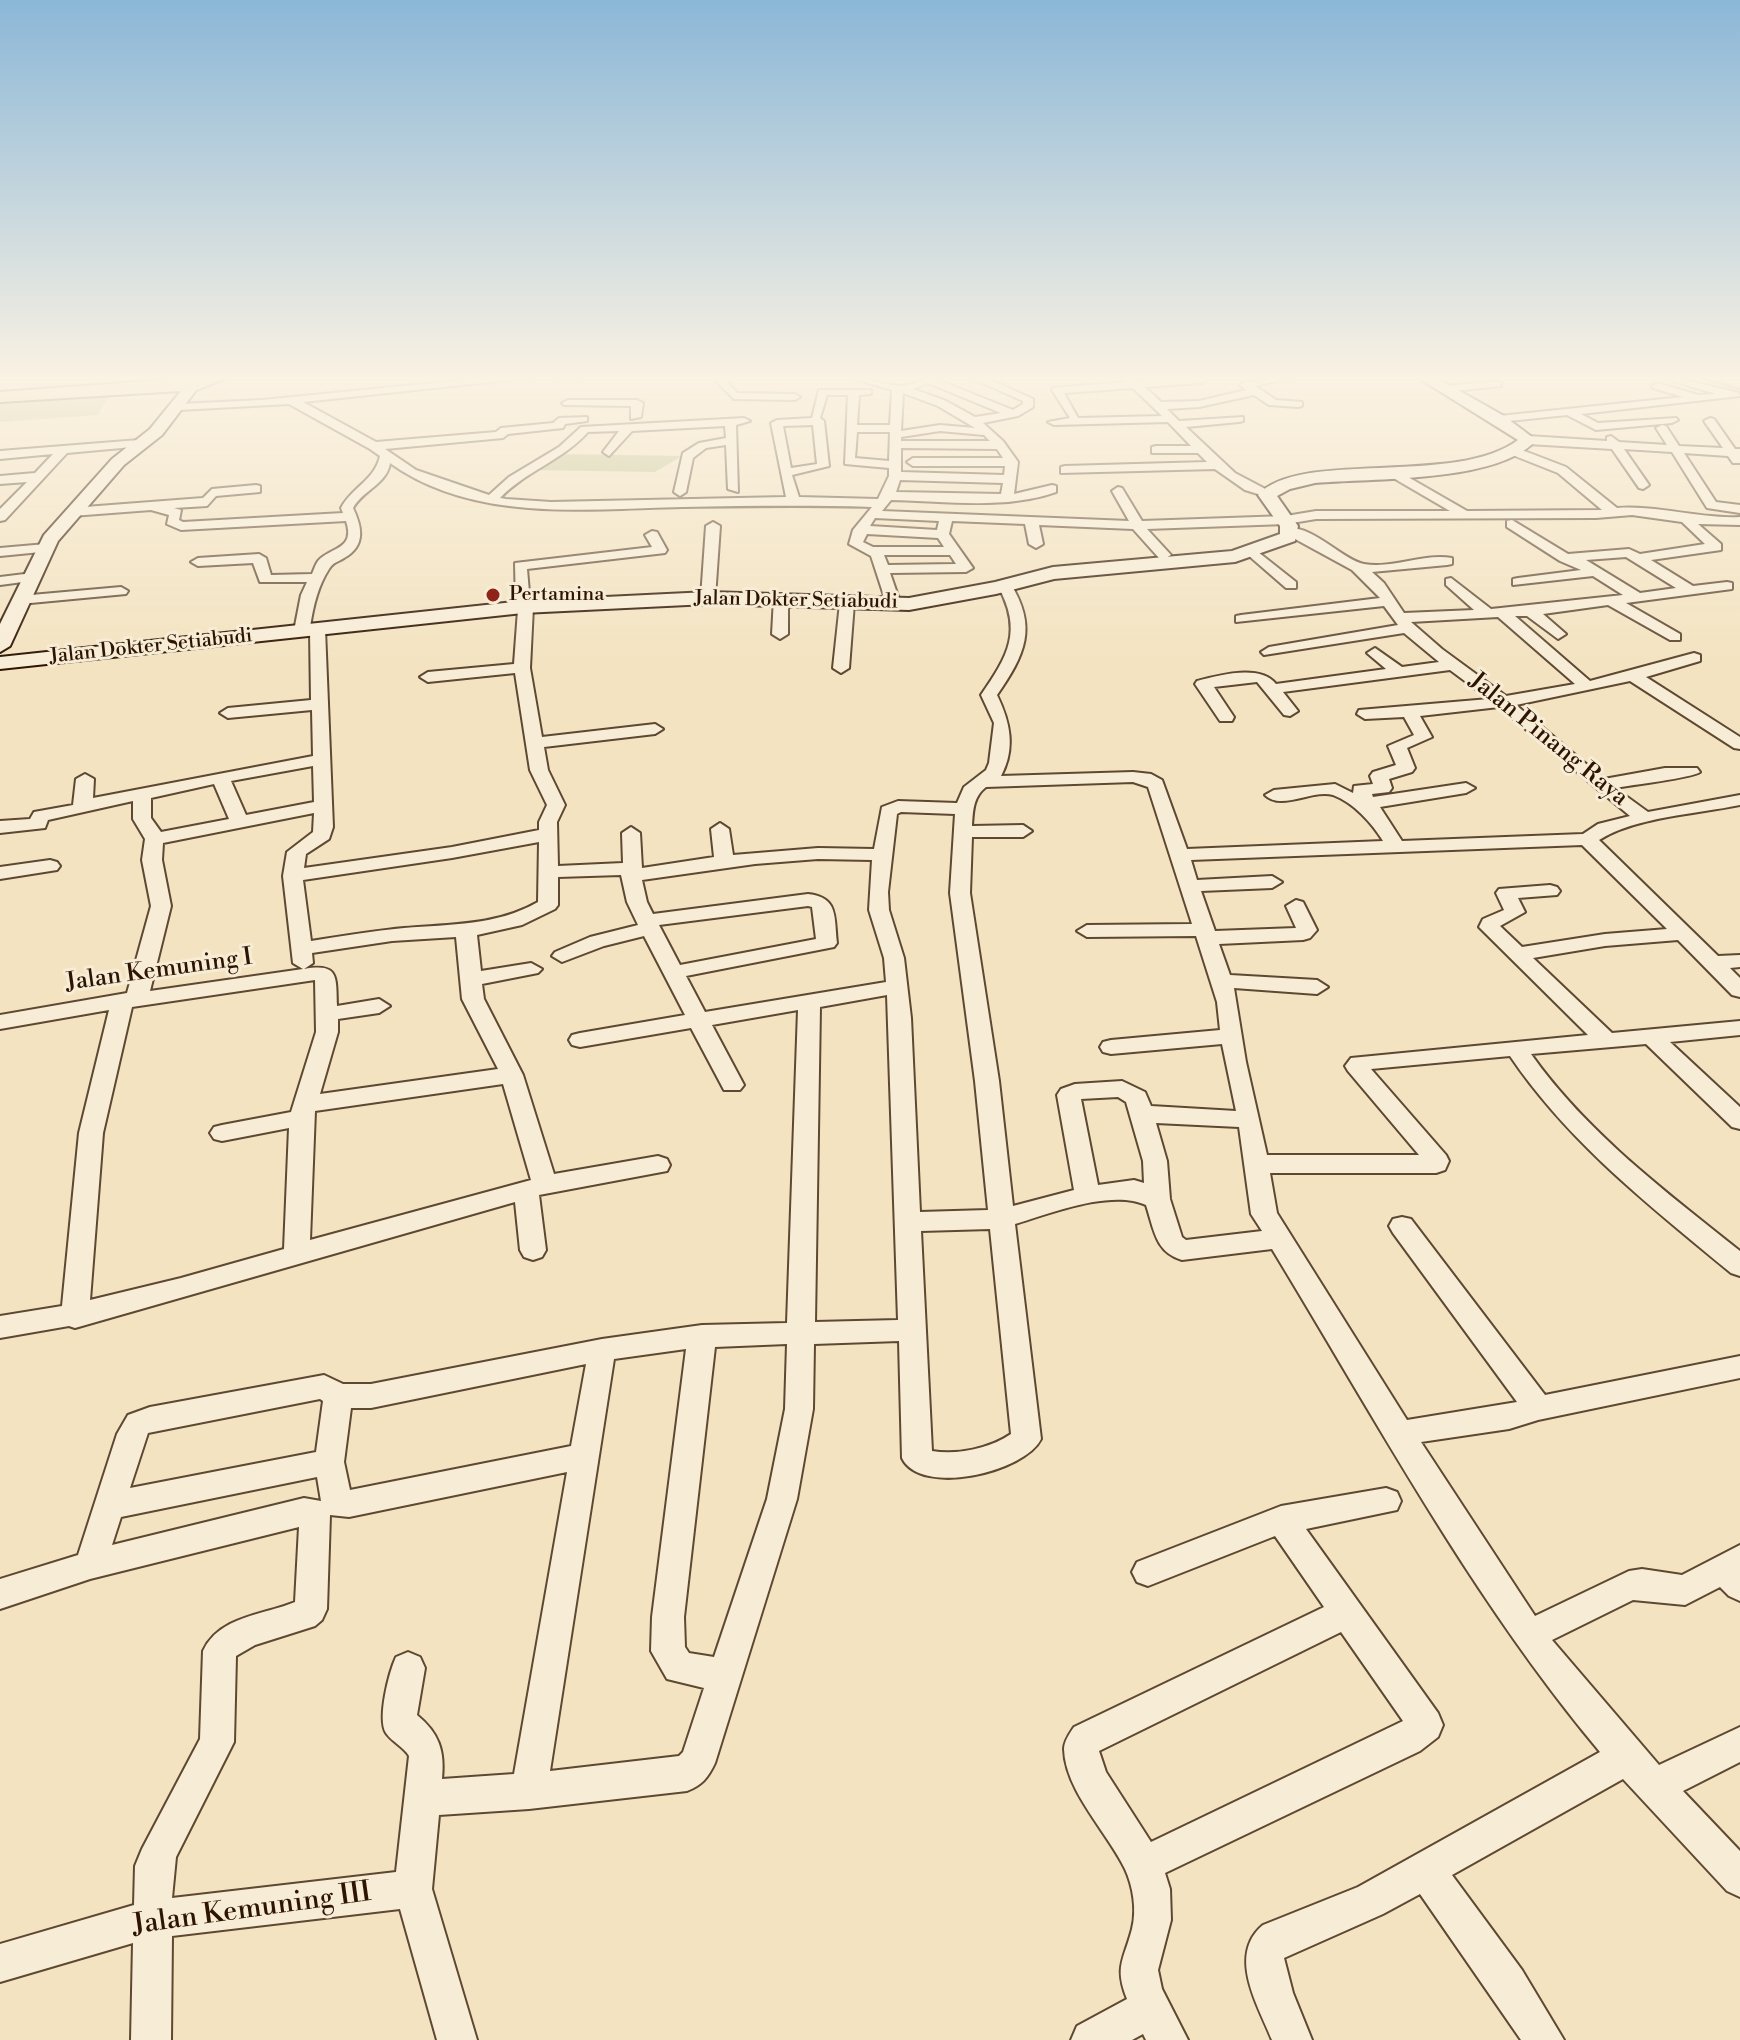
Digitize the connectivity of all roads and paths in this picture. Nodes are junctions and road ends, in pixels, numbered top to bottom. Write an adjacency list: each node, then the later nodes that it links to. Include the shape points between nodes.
1 (42, 472): 19 (street)
2 (111, 472): 40 (main road)
3 (383, 472): 47 (street, via 352,498)
4 (411, 472): 36 (street)
5 (527, 472): 36 (street, via 502,487)
6 (684, 472): 28 (street)
7 (734, 472): 25 (street)
8 (777, 472): 22 (street)
9 (806, 472): 22 (street)
10 (893, 472): 37 (street)
11 (945, 472): 20 (street)
12 (1011, 472): 20 (street)
13 (1231, 472): 29 (street)
14 (1401, 472): 18 (main road)
15 (1566, 472): 42 (street)
16 (1634, 472): 23 (street)
17 (1691, 472): 39 (street, via 1713,506)
18 (1394, 473): 29 (main road, via 1289,483); 43 (street)
19 (37, 477): 21 (street); 31 (street)
20 (1011, 479): 30 (street)
21 (0, 480)
22 (777, 483): 25 (street); 34 (street)
23 (1643, 485)
24 (256, 489): 38 (street, via 212,493 207,502)
25 (734, 489): 28 (street)
26 (1052, 489): 30 (street)
27 (1118, 491): 54 (street)
28 (680, 492): 32 (street)
29 (1267, 495): 57 (main road)
30 (1013, 498): 37 (street); 49 (street)
31 (15, 500): 33 (street); 46 (street)
32 (620, 500): 35 (street); 36 (street); 41 (street)
33 (0, 501)
34 (794, 501): 35 (street); 37 (street)
35 (725, 502): 41 (street)
36 (501, 504): 41 (street, via 516,517)
37 (879, 504): 48 (street); 59 (street)
38 (154, 507): 40 (street); 55 (street, via 176,513 172,521)
39 (1740, 509)
40 (72, 512): 64 (main road)
41 (650, 512)
42 (1613, 512): 44 (street); 51 (street)
43 (1465, 513): 44 (street); 45 (street)
44 (1530, 513): 58 (street, via 1544,525)
45 (1402, 514): 53 (street); 57 (street, via 1316,515)
46 (0, 517)
47 (349, 517): 55 (street); 78 (street, via 354,539 343,554 327,559)
48 (947, 517): 49 (street); 60 (street)
49 (1013, 519): 50 (street)
50 (1031, 520): 54 (street); 63 (street)
51 (1695, 521): 52 (street); 58 (street); 71 (street, via 1716,547)
52 (1740, 521)
53 (1512, 524): 58 (street); 70 (street, via 1559,556)
54 (1137, 525): 57 (street); 69 (street)
55 (181, 526): 62 (street)
56 (713, 526): 87 (street)
57 (1288, 526): 68 (main road, Jalan Dokter Setiabudi, via 1284,541); 75 (street)
58 (1540, 527)
59 (860, 530): 60 (street); 65 (street, via 856,544)
60 (942, 534): 66 (street)
61 (652, 535): 95 (street, via 660,550 520,566)
62 (167, 537)
63 (1036, 544)
64 (46, 548): 67 (street); 77 (main road)
65 (874, 551): 66 (street); 74 (street)
66 (956, 551): 74 (street, via 966,568)
67 (0, 552)
68 (1253, 552): 82 (street); 84 (main road, Jalan Dokter Setiabudi, via 1053,573)
69 (1164, 555)
70 (1572, 558): 71 (street, via 1618,552); 76 (street)
71 (1638, 558): 86 (street)
72 (1447, 561): 75 (street)
73 (198, 562): 78 (street, via 259,558 265,579)
74 (880, 569): 93 (street)
75 (1359, 569): 94 (street, via 1386,596)
76 (1595, 572): 81 (street); 89 (street)
77 (33, 577): 79 (street); 90 (main road)
78 (319, 578): 101 (street, via 308,595)
79 (0, 581)
80 (1451, 582): 98 (street)
81 (1518, 582)
82 (1291, 585)
83 (1727, 586): 86 (street)
84 (1006, 587): 93 (main road, Jalan Dokter Setiabudi); 133 (street, via 1019,609 1019,633 1014,659 989,695 1002,723 1001,737 994,773)
85 (121, 591): 90 (street)
86 (1691, 591): 89 (street)
87 (708, 598): 88 (main road, Jalan Dokter Setiabudi); 95 (main road, Jalan Dokter Setiabudi)
88 (781, 598): 92 (main road, Jalan Dokter Setiabudi); 102 (street)
89 (1640, 599): 91 (street)
90 (20, 600): 105 (main road)
91 (1613, 602): 97 (street); 104 (street)
92 (847, 603): 93 (main road, Jalan Dokter Setiabudi); 112 (street)
93 (894, 605)
94 (1380, 605): 99 (street); 100 (street, Jalan Pinang Raya)
95 (525, 607): 101 (main road, Jalan Dokter Setiabudi); 111 (street)
96 (1355, 611): 100 (street, via 1255,625 1276,651)
97 (1530, 611): 98 (street); 103 (street)
98 (1494, 612): 100 (street); 117 (street)
99 (1241, 619)
100 (1401, 628): 110 (street, Jalan Pinang Raya)
101 (310, 630): 109 (main road, Jalan Dokter Setiabudi); 120 (street)
102 (780, 634)
103 (1558, 634)
104 (1675, 637)
105 (0, 646)
106 (1375, 653): 113 (street)
107 (1694, 658): 114 (street)
108 (1319, 662): 116 (street)
109 (0, 663)
110 (1454, 665): 113 (street); 119 (street, Jalan Pinang Raya)
111 (522, 668): 115 (street); 128 (street)
112 (841, 668)
113 (1400, 673): 116 (street)
114 (1634, 676): 117 (street); 127 (street)
115 (428, 677)
116 (1340, 681): 118 (street)
117 (1586, 685): 119 (street)
118 (1273, 689): 121 (street); 125 (street, via 1252,676 1203,684)
119 (1504, 703): 123 (street); 134 (street, Jalan Pinang Raya)
120 (318, 704): 122 (street); 129 (street)
121 (1290, 711)
122 (228, 713)
123 (1410, 713): 124 (street); 142 (street, via 1424,737 1397,746 1406,768 1379,776 1383,788 1360,790)
124 (1365, 714)
125 (1226, 717)
126 (655, 729): 128 (street)
127 (1737, 740)
128 (536, 743): 150 (street, via 539,770 556,805)
129 (322, 760): 132 (street); 140 (street)
130 (1691, 772): 134 (street)
131 (85, 779): 139 (street)
132 (221, 779): 137 (street); 144 (street)
133 (982, 782): 141 (street, via 970,791); 155 (street, via 1153,780)
134 (1600, 785): 143 (street, Jalan Pinang Raya)
135 (1466, 788): 142 (street)
136 (1274, 795): 142 (street, via 1335,789)
137 (142, 796): 139 (street); 151 (street, via 142,819)
138 (1740, 800): 143 (street)
139 (88, 804): 145 (street, via 40,816 38,824)
140 (323, 806): 144 (street); 161 (street, via 322,835 297,852)
141 (964, 809): 148 (street); 154 (street, via 894,807 888,811)
142 (1374, 811): 153 (street)
143 (1645, 818): 152 (street, Jalan Pinang Raya, via 1605,828)
144 (240, 822): 151 (street)
145 (0, 827)
146 (720, 829): 156 (street)
147 (1023, 831): 148 (street)
148 (962, 832): 209 (street, via 960,893)
149 (631, 833): 159 (street)
150 (547, 834): 158 (street); 161 (street, via 475,851)
151 (154, 839): 184 (street, via 152,860 161,906)
152 (1587, 839): 153 (street); 170 (street)
153 (1395, 845): 155 (street)
154 (882, 855): 156 (street, via 830,851); 181 (street, via 879,910)
155 (1180, 855): 163 (street)
156 (724, 860): 159 (street)
157 (50, 866): 160 (street)
158 (548, 872): 159 (street); 168 (street, via 548,905 521,920)
159 (630, 872): 166 (street)
160 (0, 873)
161 (293, 876): 171 (street)
162 (1272, 882): 163 (street)
163 (1189, 886): 169 (street)
164 (1550, 891): 172 (street, via 1508,892 1515,912 1490,923)
165 (1296, 906): 169 (street, via 1307,930 1303,934)
166 (647, 925): 173 (street); 177 (street); 177 (street, via 808,900 822,905 827,943)
167 (1087, 931): 169 (street)
168 (466, 932): 171 (street, via 393,935); 179 (street)
169 (1205, 934): 180 (street)
170 (1681, 934): 172 (street); 175 (street)
171 (301, 949): 178 (street)
172 (1518, 954): 193 (street)
173 (562, 956)
174 (1740, 961): 175 (street)
175 (1711, 963): 183 (street)
176 (531, 969): 179 (street)
177 (675, 972): 188 (street)
178 (315, 976): 184 (street, Jalan Kemuning I); 187 (street)
179 (469, 980): 197 (street, via 479,1014)
180 (1223, 981): 182 (street); 191 (street)
181 (897, 987): 185 (street); 210 (street)
182 (1317, 987)
183 (1740, 990)
184 (130, 999): 189 (street, Jalan Kemuning I); 216 (street, via 91,1133)
185 (809, 1001): 188 (street); 219 (street)
186 (379, 1006): 187 (street)
187 (326, 1014): 199 (street, via 327,1032)
188 (696, 1020): 194 (street); 198 (street)
189 (0, 1022)
190 (1740, 1028): 192 (street)
191 (1232, 1036): 195 (street); 201 (street)
192 (1652, 1037): 193 (street); 202 (street)
193 (1604, 1038): 196 (street)
194 (580, 1040)
195 (1111, 1047)
196 (1516, 1049): 204 (street, via 1356,1064 1436,1164); 215 (street, via 1547,1094 1591,1137)
197 (512, 1075): 199 (street); 206 (street)
198 (732, 1085)
199 (304, 1111): 203 (street); 214 (street)
200 (1142, 1114): 201 (street); 207 (street, via 1130,1091 1069,1094); 208 (street, via 1155,1161)
201 (1250, 1120): 204 (street)
202 (1740, 1121)
203 (222, 1133)
204 (1257, 1164): 212 (street, via 1264,1214)
205 (658, 1165): 206 (street)
206 (536, 1186): 213 (street); 214 (street)
207 (1087, 1195): 208 (street, via 1134,1189); 209 (street)
208 (1157, 1199): 212 (street, via 1171,1243 1182,1250)
209 (1002, 1219): 210 (street); 218 (street, via 1026,1439 1020,1446 948,1465 921,1463)
210 (910, 1222): 218 (street)
211 (1402, 1226): 224 (street)
212 (1278, 1239): 225 (street)
213 (533, 1250)
214 (297, 1253): 216 (street)
215 (1740, 1266)
216 (75, 1317): 217 (street)
217 (0, 1327)
218 (914, 1330): 219 (street)
219 (802, 1333): 220 (street); 238 (street, via 799,1409 782,1499)
220 (702, 1336): 221 (street); 238 (street, via 668,1651 679,1668)
221 (602, 1350): 223 (street, via 371,1396); 226 (street)
222 (1740, 1367): 224 (street)
223 (338, 1396): 227 (street); 231 (street, via 324,1387 309,1389 138,1424)
224 (1538, 1408): 225 (street)
225 (1403, 1433): 236 (street)
226 (587, 1455): 227 (street, via 342,1504 334,1500); 242 (street)
227 (329, 1462): 229 (street)
228 (1386, 1501): 230 (street)
229 (118, 1504)
230 (1281, 1520): 233 (street); 235 (street)
231 (90, 1565): 234 (street); 248 (street, via 304,1512 315,1516 311,1609 234,1638 220,1651 217,1742 160,1849)
232 (1735, 1571): 236 (street, via 1685,1590 1629,1586)
233 (1148, 1572)
234 (0, 1594)
235 (1348, 1612): 244 (street, via 1086,1739 1083,1763); 244 (street, via 1426,1725 1408,1739)
236 (1529, 1635): 240 (street)
237 (408, 1668): 243 (street, via 399,1722 425,1748)
238 (726, 1675): 242 (street, via 697,1763 687,1773)
239 (1740, 1744): 241 (street)
240 (1627, 1757): 241 (street); 245 (street)
241 (1655, 1786): 246 (street)
242 (529, 1791): 243 (street)
243 (422, 1798): 247 (street)
244 (1142, 1865): 250 (street, via 1152,1910 1139,1974)
245 (1426, 1871): 254 (street, via 1267,1947 1267,1974); 255 (street)
246 (1740, 1878)
247 (413, 1889): 248 (street, Jalan Kemuning III); 252 (street)
248 (151, 1919): 249 (street, Jalan Kemuning III); 251 (street)
249 (0, 1963)
250 (1159, 2024): 253 (street)
251 (151, 2040)
252 (457, 2040)
253 (1091, 2040)
254 (1292, 2040)
255 (1544, 2040)

